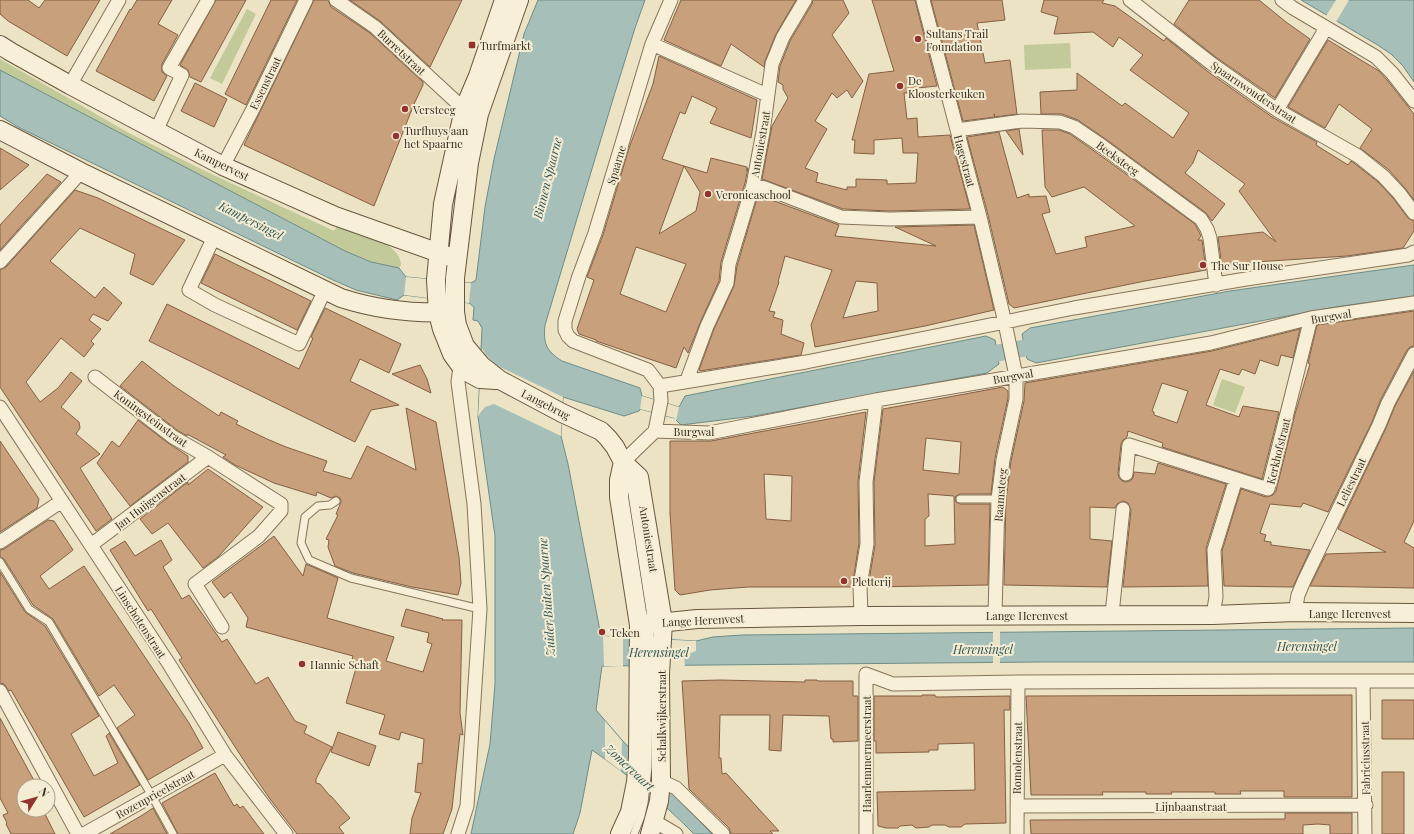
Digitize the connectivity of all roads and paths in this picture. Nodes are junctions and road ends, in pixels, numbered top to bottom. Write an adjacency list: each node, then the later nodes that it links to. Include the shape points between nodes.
1 (119, 0): 15 (street)
2 (208, 0): 22 (street, via 169,68 182,75)
3 (306, 0): 23 (street, Essenstraat)
4 (336, 0): 18 (street, Burretstraat, via 375,27)
5 (504, 0): 18 (street, via 478,76)
6 (519, 0): 31 (street, via 479,114 469,163)
7 (671, 0): 14 (street, Spaarne)
8 (805, 0): 16 (street, Antoniestraat, via 783,37 772,64)
9 (923, 0): 21 (street, Hagestraat)
10 (1130, 0): 19 (street, Spaarnwouderstraat, via 1212,64)
11 (1282, 0): 12 (street)
12 (1326, 28): 17 (street, via 1376,58 1392,73); 19 (street)
13 (0, 44): 15 (street, Kampervest)
14 (652, 44): 16 (street); 47 (street, Spaarne, via 595,233 565,321 565,330 573,341 648,370)
15 (70, 85): 22 (street, Kampervest)
16 (767, 95): 25 (street, Antoniestraat)
17 (1414, 101)
18 (464, 108): 30 (street, via 443,204)
19 (1277, 110): 26 (street, Spaarnwouderstraat, via 1358,156 1383,176)
20 (0, 130): 24 (street)
21 (957, 130): 27 (street, Hagestraat); 33 (street, Beeksteeg, via 1022,122 1060,122 1074,127 1201,219 1208,229)
22 (156, 131): 23 (street, Kampervest)
23 (223, 166): 30 (street, Kampervest, via 335,216)
24 (81, 172): 28 (street); 32 (street)
25 (753, 185): 27 (street, via 841,217); 46 (street, Antoniestraat, via 729,264 727,283 707,326)
26 (1414, 213)
27 (980, 217): 38 (street, Hagestraat)
28 (214, 237): 34 (street); 34 (street, via 189,290 215,305 299,344)
29 (1414, 252): 33 (street)
30 (439, 253): 31 (street, Kampervest); 36 (street, via 436,280)
31 (456, 259): 36 (street, via 455,282)
32 (0, 262)
33 (1216, 285): 38 (street, via 1074,308)
34 (325, 290): 36 (street, via 341,298 404,312)
35 (1414, 303): 37 (street, Burgwal)
36 (446, 306): 39 (street); 42 (street, via 442,329 452,354)
37 (1312, 318): 44 (street, Burgwal, via 1211,343); 55 (street, Kerkhofstraat, via 1268,489)
38 (1006, 323): 40 (street, Hagestraat); 46 (street, via 806,362)
39 (465, 346): 42 (street); 43 (street)
40 (1011, 349): 44 (street, Raamsteeg)
41 (1414, 354): 65 (street, Leliestraat, via 1304,580)
42 (460, 365): 43 (street, via 470,373); 64 (street, via 458,382 477,530)
43 (480, 372): 50 (street, Langebrug)
44 (1016, 376): 48 (street, Burgwal); 57 (street, Raamsteeg, via 1016,399)
45 (95, 378): 52 (street, Koningsteinstraat, via 173,437)
46 (687, 380): 47 (street)
47 (660, 386): 51 (street, via 660,408)
48 (876, 400): 51 (street, Burgwal, via 709,433); 70 (street, via 866,482 867,544 860,586)
49 (0, 407): 58 (street, Linschotenstraat)
50 (591, 426): 53 (street, Antoniestraat, via 608,438)
51 (655, 431): 53 (street)
52 (208, 457): 62 (street, Jan Huijgenstraat); 71 (street, Koningsteinstraat, via 281,504 281,511 259,536 195,584)
53 (623, 462): 72 (street, Antoniestraat, via 619,497); 72 (street, Antoniestraat, via 638,477)
54 (1126, 474): 55 (street, Kerkhofstraat, via 1129,445)
55 (1236, 479): 69 (street, via 1214,550 1216,597)
56 (960, 499): 57 (lane)
57 (998, 499): 68 (street, Raamsteeg)
58 (62, 501): 61 (street); 62 (street, Linschotenstraat)
59 (336, 501): 64 (lane, via 330,505 318,506 305,517 301,543 309,560 350,578)
60 (1123, 509): 67 (street)
61 (0, 542)
62 (91, 545): 78 (street, Linschotenstraat)
63 (0, 562): 81 (lane, via 29,609 49,622)
64 (480, 609): 89 (street, via 467,806)
65 (1295, 612): 66 (street, Lange Herenvest); 69 (street, Lange Herenvest)
66 (1414, 613)
67 (1112, 614): 68 (street, Lange Herenvest); 69 (street, Lange Herenvest)
68 (995, 615): 70 (street, Lange Herenvest)
69 (1213, 615)
70 (861, 616): 72 (street, Lange Herenvest, via 697,619)
71 (222, 627)
72 (650, 631): 73 (street, Schalkwijkerstraat)
73 (649, 666): 79 (street, Schalkwijkerstraat); 80 (street, Schalkwijkerstraat, via 643,762)
74 (1414, 681): 76 (street)
75 (1018, 682): 76 (street); 83 (street, Romolenstraat); 94 (street, Haarlemmermeerstraat, via 893,684 866,674)
76 (1363, 682): 82 (street, Fabriciusstraat)
77 (0, 691): 85 (street)
78 (225, 755): 81 (street, Rozenprieelstraat); 88 (street, Linschotenstraat)
79 (662, 781): 80 (street, Schalkwijkerstraat); 93 (street, via 676,788)
80 (647, 791): 84 (street, Schalkwijkerstraat); 90 (street, Schalkwijkerstraat, via 630,812); 91 (lane, Schalkwijkerstraat)
81 (152, 796): 86 (street, Rozenprieelstraat); 87 (lane)
82 (1366, 805): 83 (street, Lijnbaanstraat); 96 (street, Fabriciusstraat)
83 (1017, 806): 95 (street, Romolenstraat)
84 (652, 827): 92 (street)
85 (78, 834)
86 (84, 834)
87 (173, 834)
88 (286, 834)
89 (458, 834)
90 (620, 834)
91 (634, 834)
92 (676, 834)
93 (723, 834)
94 (866, 834)
95 (1017, 834)
96 (1366, 834)

